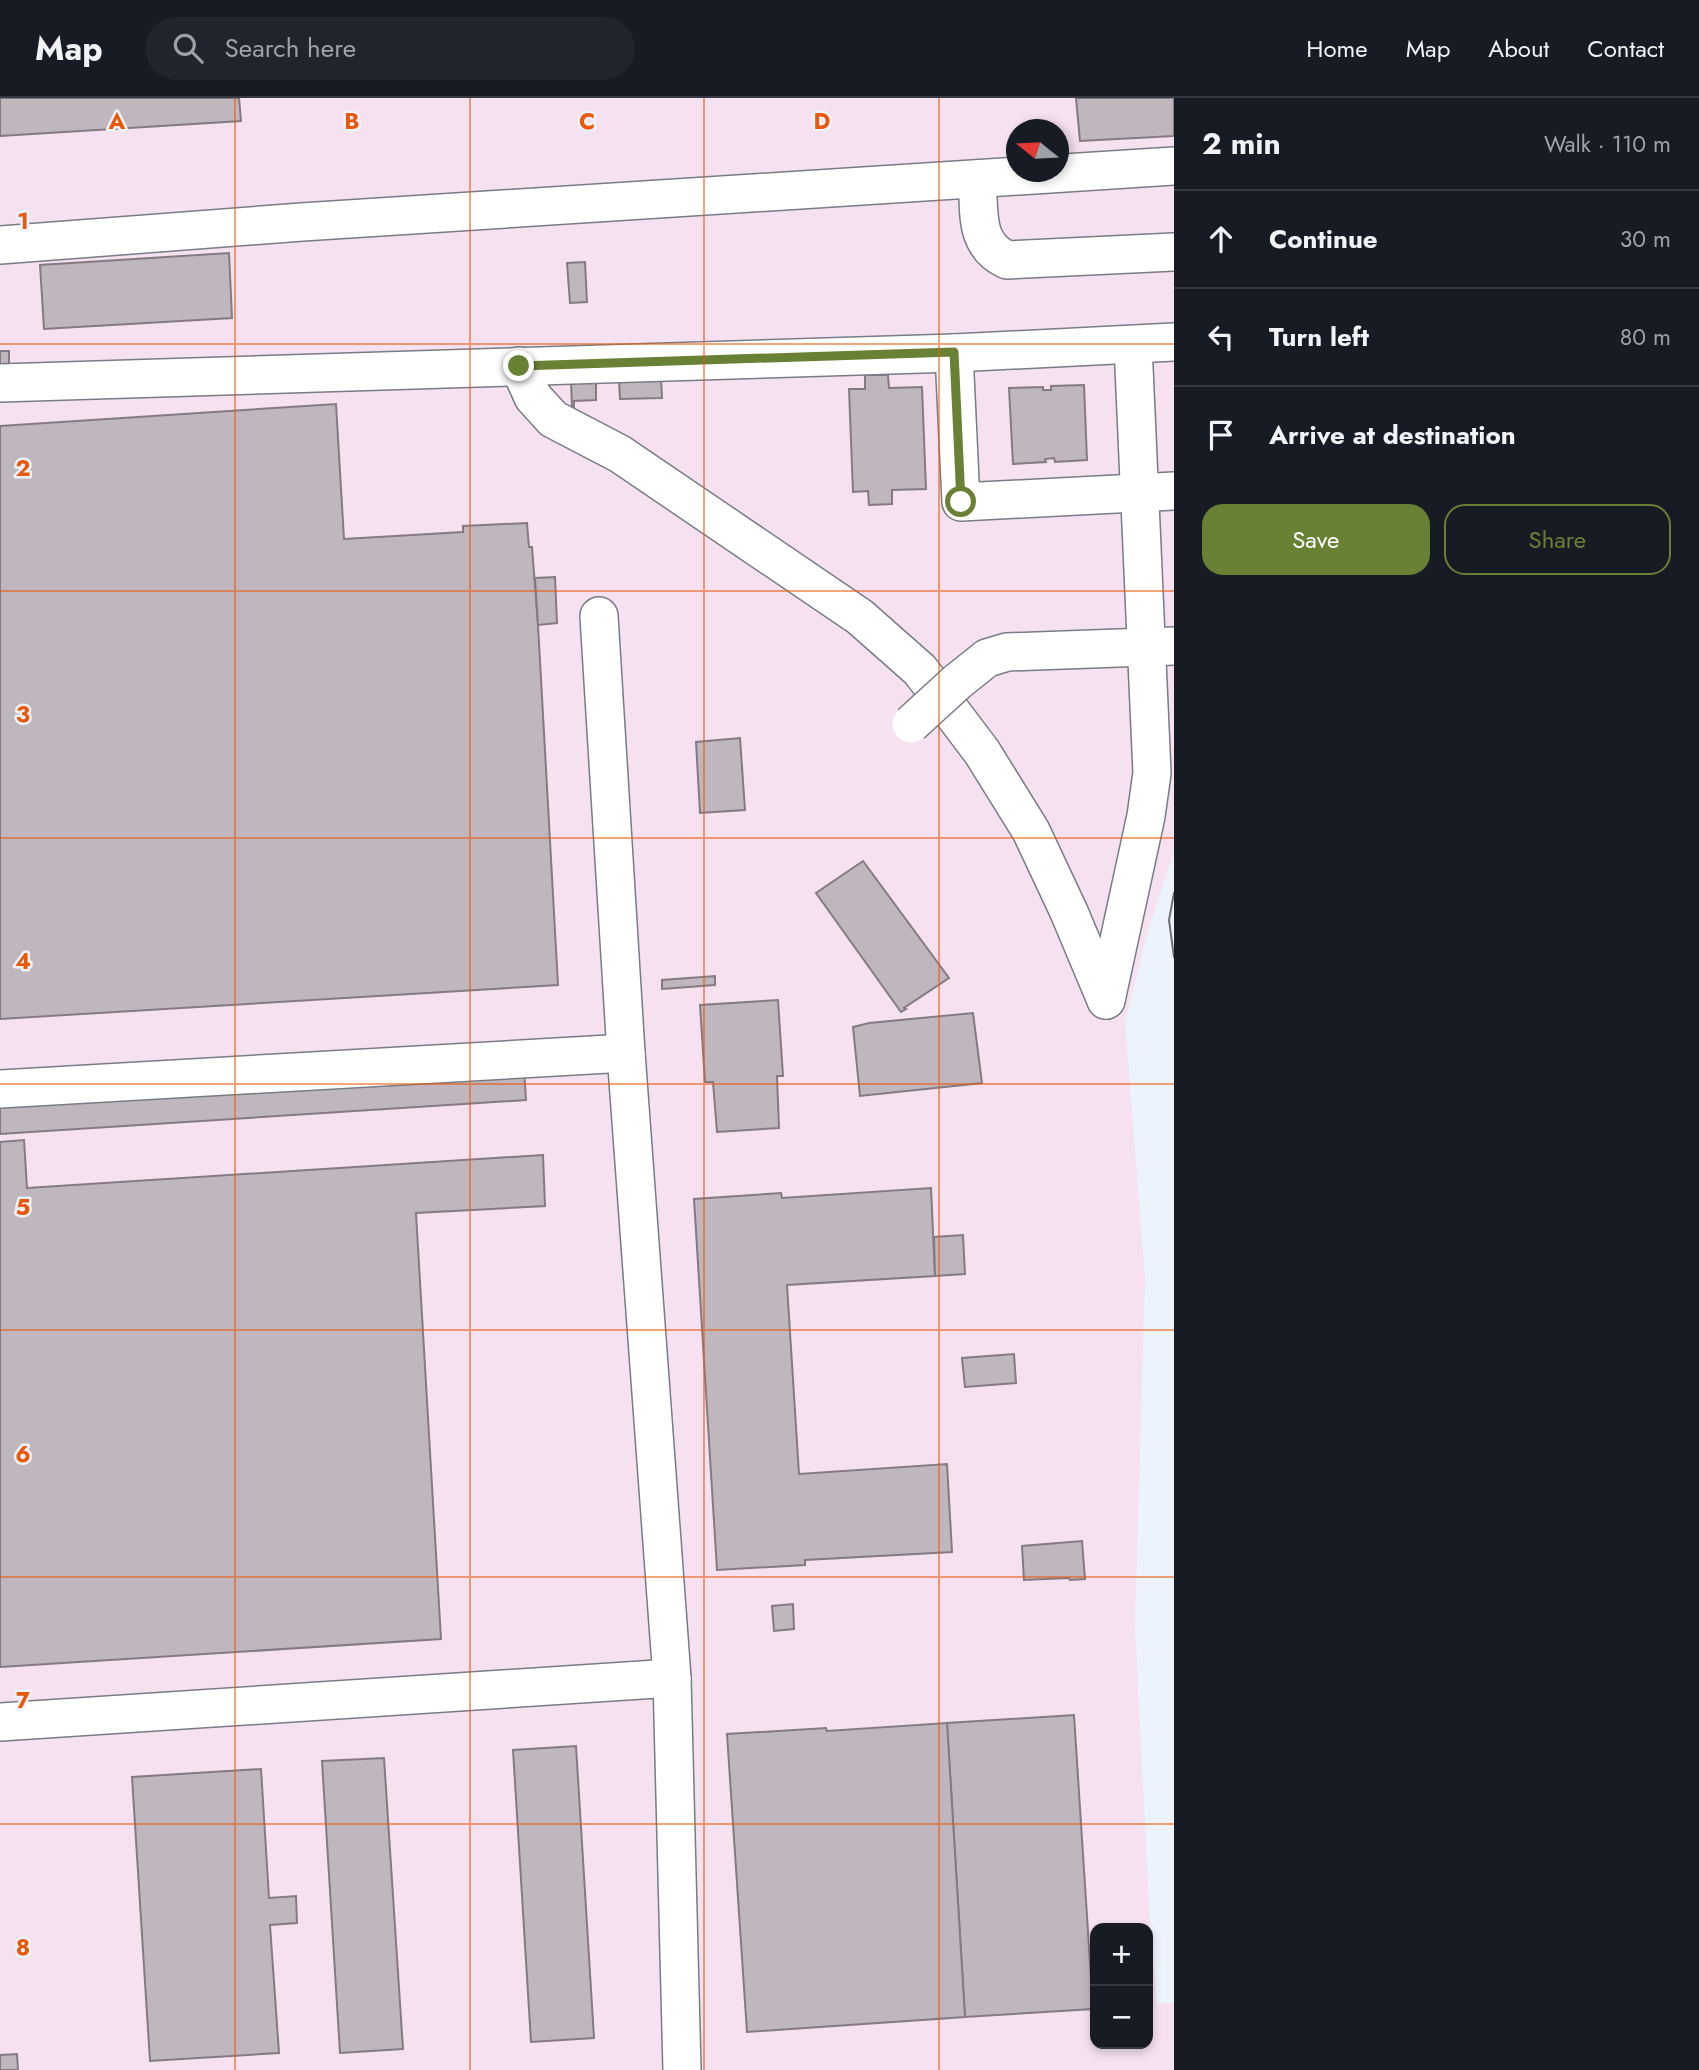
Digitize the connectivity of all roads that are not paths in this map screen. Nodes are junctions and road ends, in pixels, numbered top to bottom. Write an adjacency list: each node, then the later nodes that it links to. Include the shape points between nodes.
1 (1174, 166): 2 (lane)
2 (977, 179): 3 (lane); 4 (lane, via 984,242 1007,260)
3 (0, 245)
4 (1174, 252)
5 (1174, 342): 6 (lane)
6 (1133, 345): 7 (lane); 10 (lane)
7 (954, 352): 8 (lane); 10 (lane, via 961,502)
8 (519, 366): 9 (lane); 12 (lane, via 533,397 552,419 620,454 860,617 920,670 982,751 1031,831 1105,1000 1150,794)
9 (0, 383)
10 (1157, 492): 12 (lane)
11 (599, 616): 14 (lane)
12 (1161, 646): 13 (lane, bridge, via 1007,652 987,658)
13 (911, 724)
14 (626, 1053): 15 (lane); 16 (lane)
15 (0, 1089)
16 (672, 1678): 17 (lane); 18 (lane)
17 (0, 1722)
18 (682, 2070)

